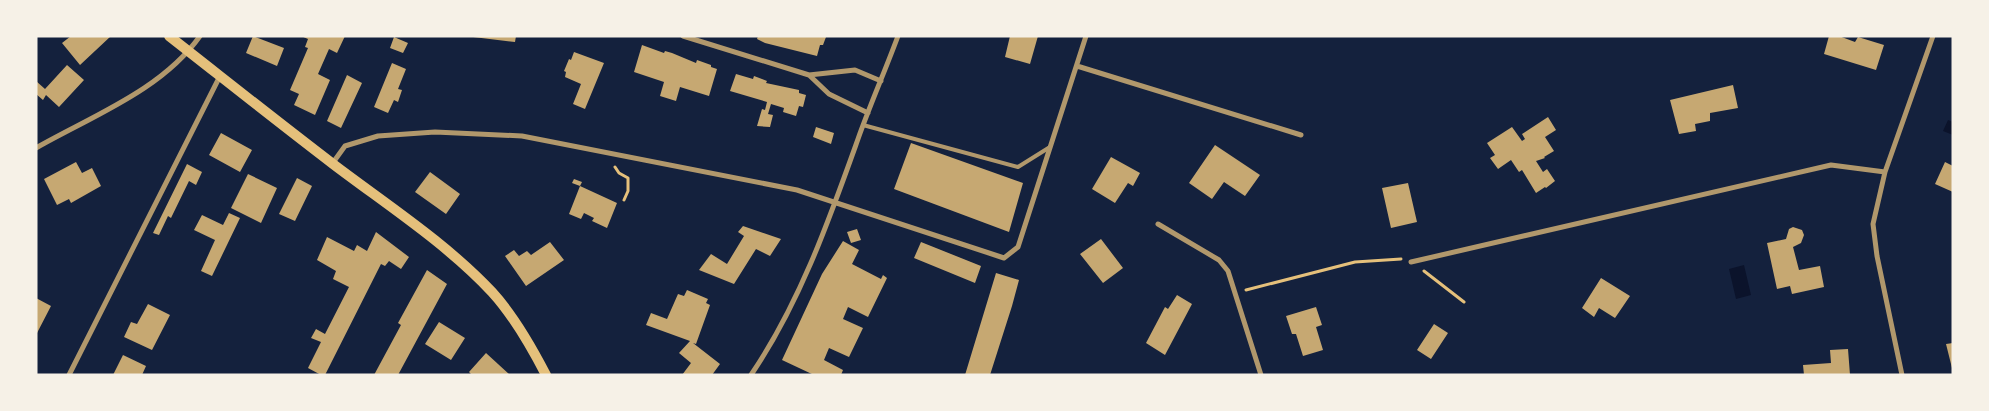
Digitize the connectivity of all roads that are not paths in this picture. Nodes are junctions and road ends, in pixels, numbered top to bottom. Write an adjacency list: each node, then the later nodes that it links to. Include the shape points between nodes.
1 (169, 36): 7 (main road)
2 (200, 36): 7 (street)
3 (683, 36): 9 (street)
4 (898, 36): 11 (street)
5 (1086, 36): 8 (street)
6 (1933, 36): 18 (street)
7 (189, 52): 10 (main road); 16 (street, via 141,91)
8 (1077, 66): 14 (street); 15 (street)
9 (809, 75): 11 (street, via 855,70); 12 (street, via 829,94)
10 (220, 76): 17 (main road); 22 (street)
11 (881, 80): 12 (street)
12 (868, 113): 13 (street)
13 (863, 124): 15 (lane, via 1018,167); 19 (street)
14 (1302, 135)
15 (1052, 146): 19 (street, via 1018,247 1004,258)
16 (36, 148)
17 (332, 164): 19 (street, via 345,146 378,136 435,132 522,136 798,190); 23 (main road, via 411,222 492,293 516,324)
18 (1885, 172): 21 (street, via 1831,165); 26 (street, via 1873,224)
19 (835, 203): 24 (street, via 802,283)
20 (1158, 224): 25 (street, via 1219,260 1228,271)
21 (1411, 262)
22 (69, 375)
23 (546, 375)
24 (751, 375)
25 (1261, 375)
26 (1902, 375)

